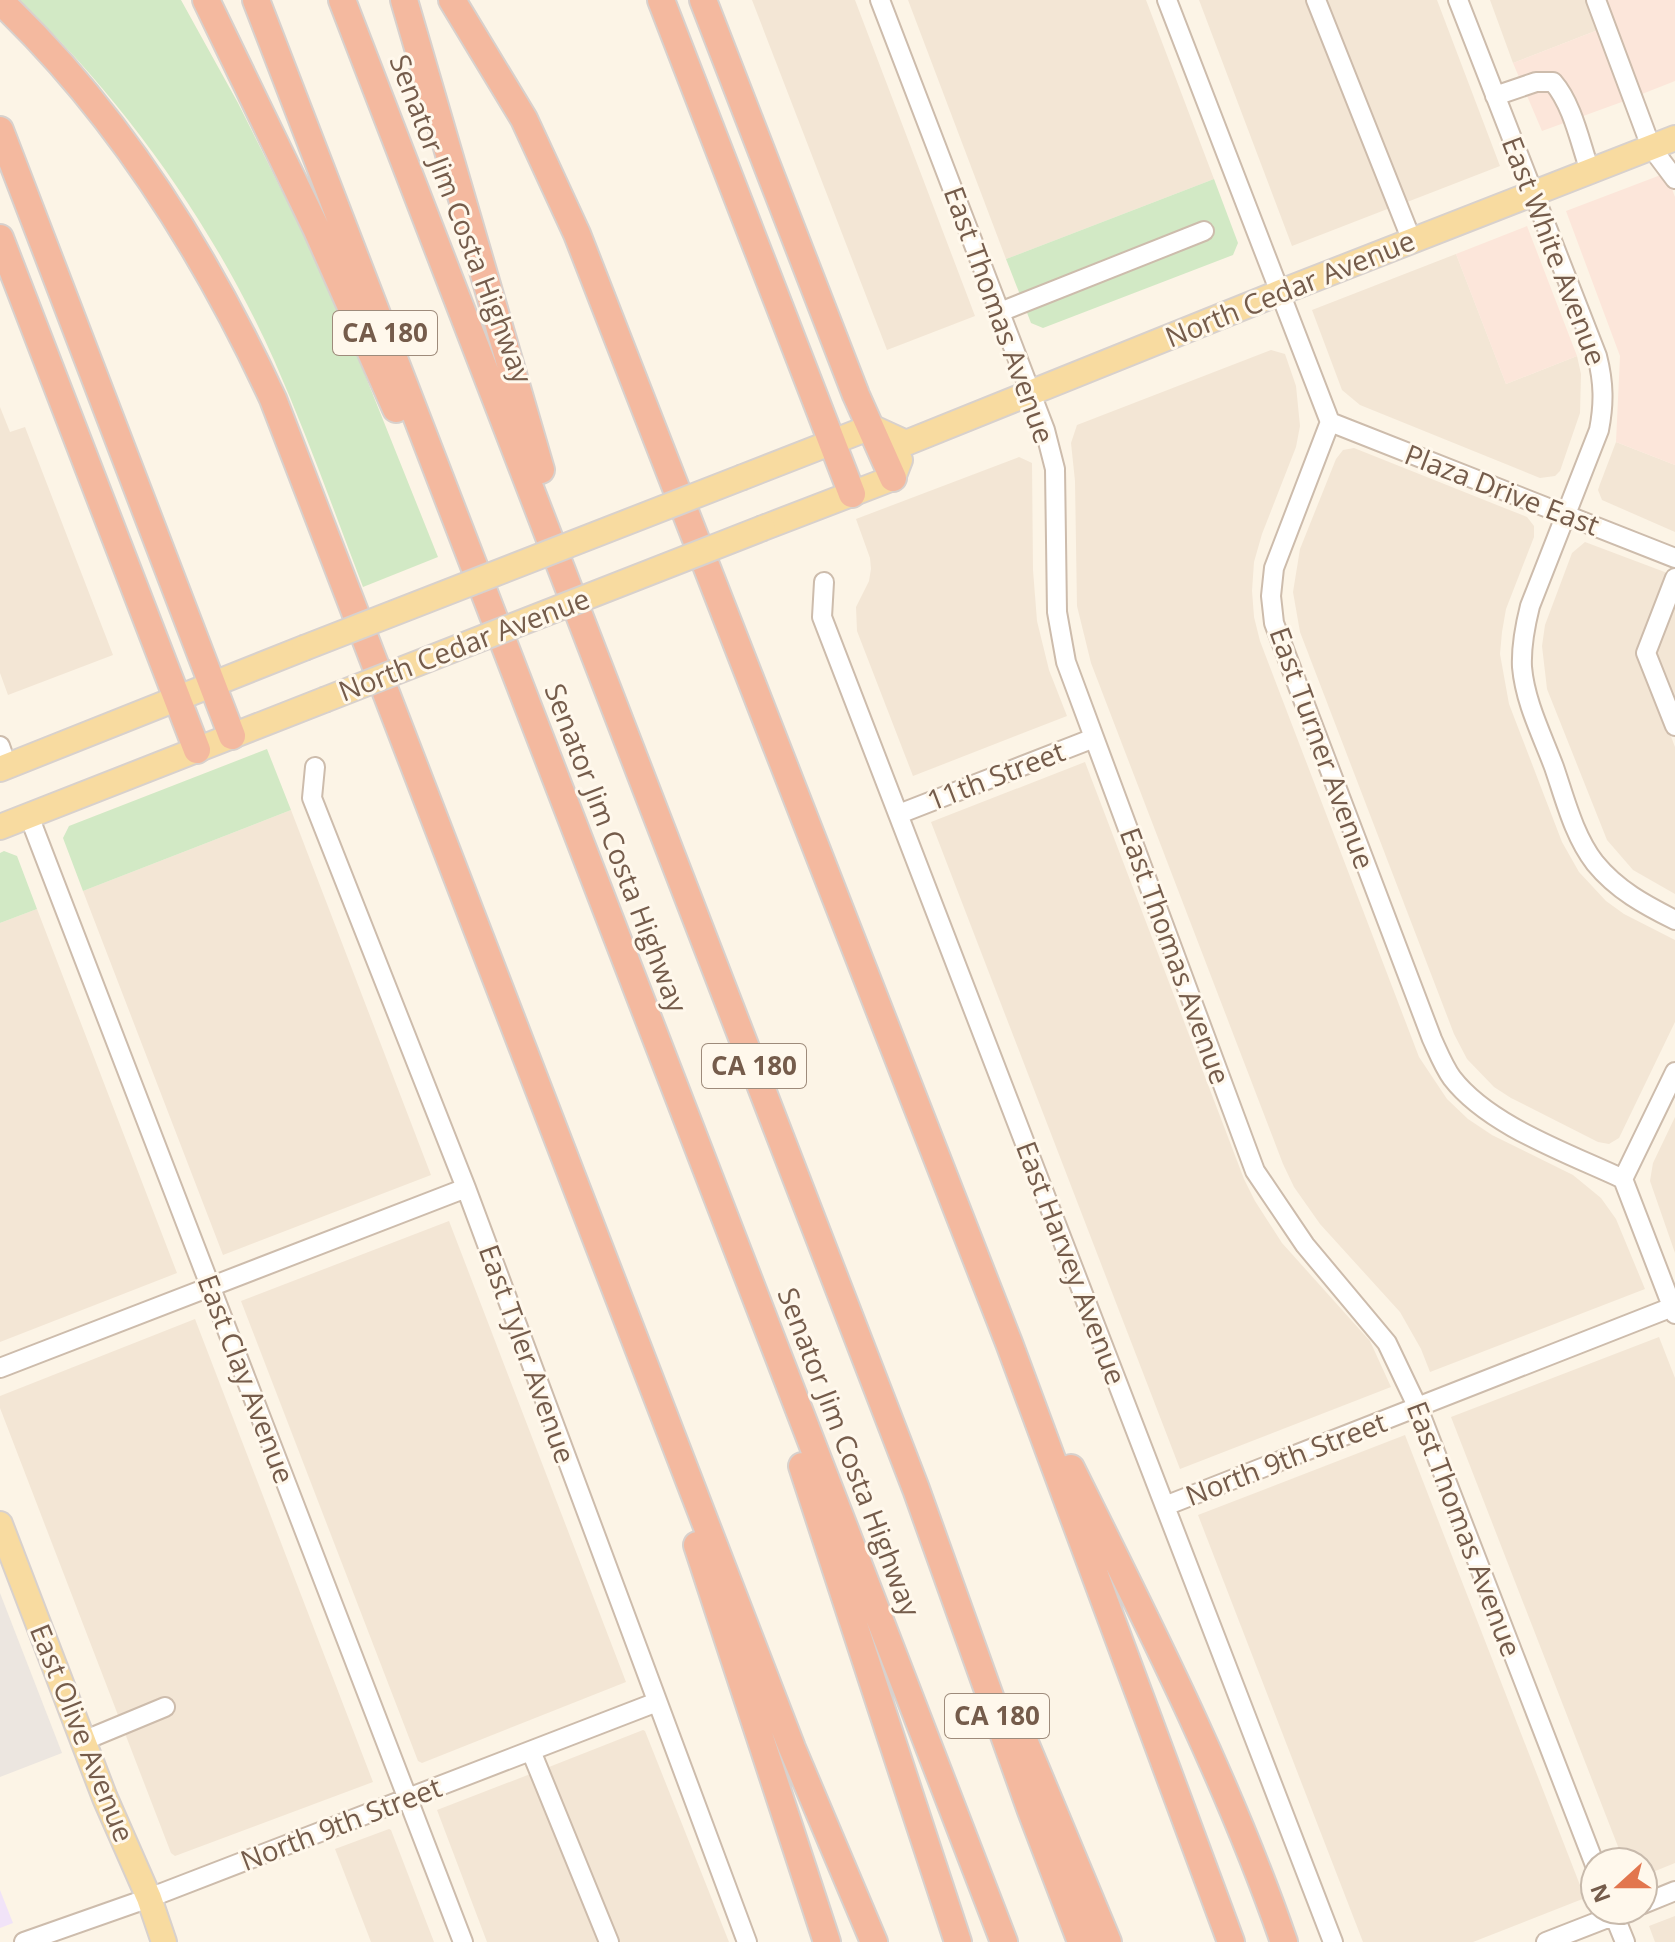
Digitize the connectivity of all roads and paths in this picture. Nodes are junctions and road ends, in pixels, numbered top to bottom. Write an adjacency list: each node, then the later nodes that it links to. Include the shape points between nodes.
1 (206, 0): 38 (highway, via 316,228)
2 (256, 0): 38 (highway, Senator Jim Costa Highway / CA 180)
3 (342, 0): 37 (highway, Senator Jim Costa Highway / CA 180)
4 (404, 0): 37 (highway)
5 (452, 0): 58 (highway, via 524,119 577,234)
6 (661, 0): 29 (highway)
7 (703, 0): 28 (highway)
8 (880, 0): 25 (street, East Thomas Avenue)
9 (1167, 0): 24 (street)
10 (1316, 0): 23 (street)
11 (1458, 0): 14 (street, East White Avenue)
12 (1596, 0): 17 (street)
13 (2, 2): 55 (highway, via 146,171 251,352 292,445)
14 (1495, 96): 18 (street, via 1553,82); 20 (street, East White Avenue)
15 (0, 130): 39 (highway)
16 (1675, 138): 17 (main road, North Cedar Avenue)
17 (1651, 147): 18 (main road, North Cedar Avenue); 19 (street)
18 (1590, 171): 20 (main road, North Cedar Avenue)
19 (1675, 179)
20 (1533, 194): 23 (main road, North Cedar Avenue); 33 (street, East White Avenue, via 1603,380 1599,430)
21 (1204, 231): 25 (street)
22 (0, 238): 40 (highway)
23 (1412, 241): 24 (main road, North Cedar Avenue)
24 (1281, 292): 26 (main road, North Cedar Avenue); 27 (street)
25 (1000, 312): 26 (street, East Thomas Avenue)
26 (1031, 393): 30 (main road, North Cedar Avenue); 43 (street, East Thomas Avenue, via 1055,469 1057,612 1066,662)
27 (1330, 422): 33 (street, Plaza Drive East); 53 (street, East Turner Avenue, via 1274,568 1274,623 1432,1039 1451,1076 1499,1120)
28 (871, 427): 29 (main road, North Cedar Avenue); 30 (main road); 31 (highway)
29 (832, 442): 32 (highway); 39 (main road, North Cedar Avenue, bridge)
30 (906, 443): 31 (main road)
31 (893, 478): 32 (main road, North Cedar Avenue)
32 (852, 494): 42 (main road, North Cedar Avenue, bridge)
33 (1567, 515): 34 (street, Plaza Drive East); 50 (street, East White Avenue, via 1523,636 1528,698 1578,834 1594,861 1639,902)
34 (1675, 558)
35 (1675, 578): 41 (street, via 1646,653)
36 (824, 582): 47 (street, East Harvey Avenue, via 822,617)
37 (591, 642): 61 (highway, Senator Jim Costa Highway / CA 180)
38 (513, 667): 52 (highway, Senator Jim Costa Highway / CA 180)
39 (213, 684): 40 (main road, North Cedar Avenue); 42 (highway)
40 (176, 699): 44 (highway); 45 (main road, North Cedar Avenue)
41 (1675, 726)
42 (232, 736): 44 (main road, North Cedar Avenue)
43 (1094, 738): 47 (street, 11th Street); 60 (street, East Thomas Avenue, via 1255,1171 1305,1245 1387,1343)
44 (197, 750): 48 (main road, North Cedar Avenue)
45 (2, 760)
46 (315, 767): 54 (street, East Tyler Avenue, via 312,798)
47 (899, 814): 62 (street, East Harvey Avenue)
48 (29, 816): 49 (main road, North Cedar Avenue); 56 (street, East Clay Avenue)
49 (0, 827)
50 (1675, 920)
51 (1675, 1072): 53 (street)
52 (708, 1177): 79 (highway); 80 (highway, Senator Jim Costa Highway / CA 180)
53 (1623, 1179): 57 (street)
54 (466, 1188): 56 (street); 64 (street, East Tyler Avenue)
55 (591, 1222): 77 (highway); 78 (highway, via 798,1763)
56 (211, 1287): 59 (street); 68 (street, East Clay Avenue)
57 (1674, 1309): 60 (street, North 9th Street)
58 (1009, 1343): 83 (highway); 84 (highway, via 1205,1745)
59 (0, 1368)
60 (1418, 1408): 62 (street, North 9th Street); 69 (street, East Thomas Avenue)
61 (916, 1489): 81 (highway, Senator Jim Costa Highway / CA 180); 82 (highway)
62 (1165, 1506): 85 (street, East Harvey Avenue)
63 (0, 1524): 66 (main road, East Olive Avenue)
64 (657, 1702): 67 (street, North 9th Street); 76 (street, East Tyler Avenue)
65 (165, 1707): 66 (street)
66 (83, 1741): 70 (main road, East Olive Avenue)
67 (531, 1751): 68 (street, North 9th Street); 75 (street)
68 (408, 1799): 70 (street, North 9th Street); 74 (street, East Clay Avenue)
69 (1588, 1846)
70 (149, 1898): 72 (street, North 9th Street); 73 (main road, East Olive Avenue)
71 (1584, 1926): 86 (street)
72 (26, 1942)
73 (164, 1942)
74 (463, 1942)
75 (609, 1942)
76 (747, 1942)
77 (827, 1942)
78 (874, 1942)
79 (958, 1942)
80 (1004, 1942)
81 (1081, 1942)
82 (1108, 1942)
83 (1231, 1942)
84 (1284, 1942)
85 (1333, 1942)
86 (1546, 1942)

